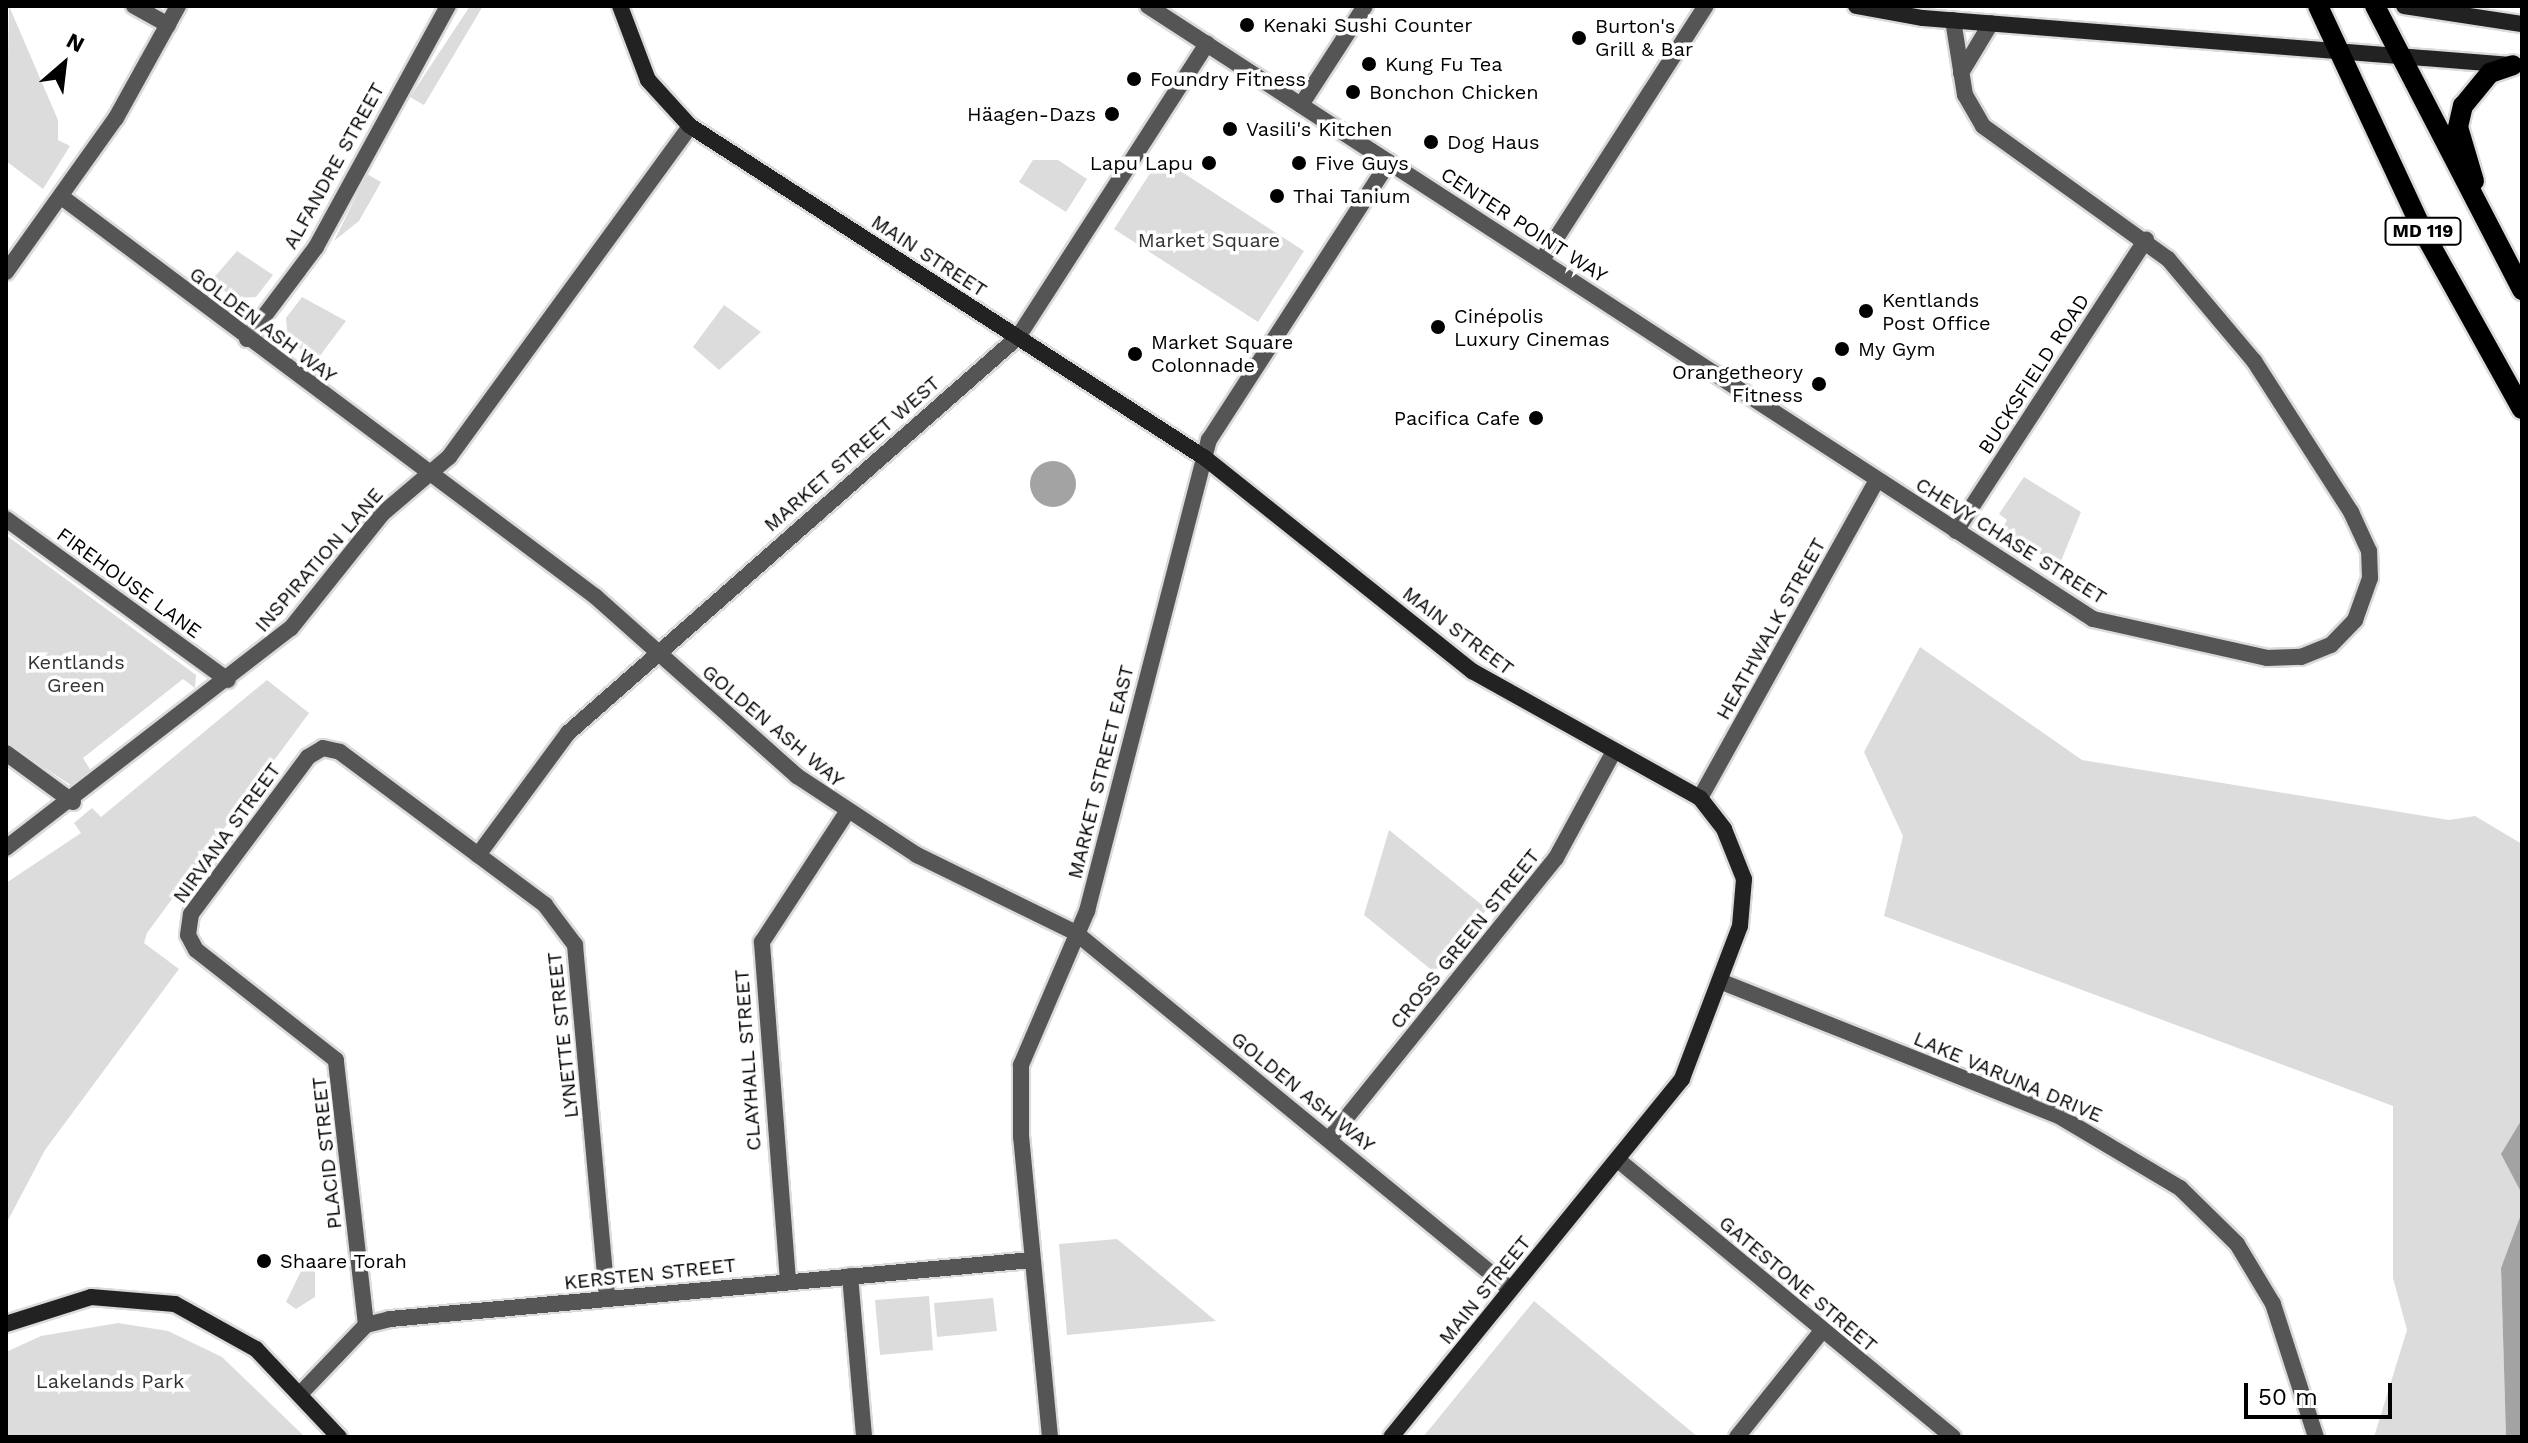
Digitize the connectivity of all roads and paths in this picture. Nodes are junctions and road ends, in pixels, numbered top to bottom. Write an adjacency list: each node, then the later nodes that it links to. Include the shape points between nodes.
1 (134, 6): 15 (street)
2 (178, 6): 15 (street)
3 (448, 6): 31 (street, ALFANDRE STREET, via 316,247)
4 (620, 6): 22 (street, MAIN STREET, via 648,80)
5 (1148, 6): 16 (street, CENTER POINT WAY)
6 (1365, 6): 21 (street)
7 (1706, 6): 27 (street)
8 (1856, 6): 12 (street)
9 (2318, 6): 17 (main road, MD 119)
10 (2375, 6): 18 (main road, MD 119)
11 (2404, 6): 14 (street)
12 (1953, 20): 13 (street); 20 (street, CHEVY CHASE STREET)
13 (1991, 23): 17 (street); 20 (street)
14 (2522, 24)
15 (168, 25): 24 (street)
16 (1207, 44): 21 (street, CENTER POINT WAY); 30 (street, MARKET STREET WEST)
17 (2337, 47): 18 (street); 32 (main road, MD 119, via 2425,235)
18 (2399, 55): 19 (street); 26 (main road, MD 119)
19 (2517, 66): 26 (main road, via 2474,88 2458,127)
20 (1961, 73): 25 (street, CHEVY CHASE STREET, via 1972,112 1996,139)
21 (1301, 105): 23 (street, CENTER POINT WAY)
22 (690, 126): 30 (street, MAIN STREET); 34 (street, INSPIRATION LANE)
23 (1389, 162): 27 (street, CENTER POINT WAY); 33 (street, MARKET STREET EAST)
24 (63, 198): 28 (street); 31 (street, GOLDEN ASH WAY)
25 (2146, 239): 37 (street, BUCKSFIELD ROAD); 37 (street, CHEVY CHASE STREET, via 2254,361 2360,527 2370,578 2355,620 2316,653 2279,658 2117,629)
26 (2503, 256): 29 (main road, MD 119)
27 (1542, 260): 35 (street, CENTER POINT WAY)
28 (6, 272)
29 (2522, 290)
30 (1018, 337): 33 (street, MAIN STREET); 38 (street, MARKET STREET WEST)
31 (247, 339): 34 (street, GOLDEN ASH WAY)
32 (2522, 409)
33 (1205, 458): 41 (street, MAIN STREET, via 1472,671); 48 (street, MARKET STREET EAST)
34 (432, 473): 38 (street, GOLDEN ASH WAY); 39 (street, INSPIRATION LANE, via 382,514 291,628)
35 (1877, 480): 37 (street, CHEVY CHASE STREET); 43 (street, HEATHWALK STREET)
36 (6, 519): 39 (street, FIREHOUSE LANE)
37 (1956, 531)
38 (658, 652): 45 (street, GOLDEN ASH WAY); 47 (street, MARKET STREET WEST, via 568,733)
39 (228, 680): 44 (street, INSPIRATION LANE)
40 (323, 748): 47 (street, LYNETTE STREET, via 340,752); 49 (street, NIRVANA STREET, via 308,757 191,914 188,935)
41 (1614, 751): 43 (street, MAIN STREET); 51 (street, CROSS GREEN STREET, via 1556,858)
42 (6, 753): 44 (street)
43 (1700, 798): 50 (street, MAIN STREET, via 1724,829 1744,879 1740,926)
44 (73, 802): 46 (street, INSPIRATION LANE)
45 (847, 812): 48 (street, GOLDEN ASH WAY); 55 (street, CLAYHALL STREET, via 762,942)
46 (6, 848)
47 (478, 855): 57 (street, LYNETTE STREET, via 545,905 575,945)
48 (1076, 933): 51 (street, GOLDEN ASH WAY); 53 (street, MARKET STREET EAST, via 1030,1040 1018,1089)
49 (196, 950): 59 (street, PLACID STREET, via 336,1060)
50 (1722, 982): 52 (street, MAIN STREET, via 1682,1079); 68 (street, LAKE VARUNA DRIVE, via 2057,1115 2180,1188 2237,1244 2273,1304)
51 (1330, 1138): 56 (street, GOLDEN ASH WAY)
52 (1618, 1160): 56 (street, MAIN STREET); 60 (street, GATESTONE STREET)
53 (1032, 1260): 54 (street, KERSTEN STREET); 64 (street, MARKET STREET EAST)
54 (850, 1276): 55 (street, KERSTEN STREET); 63 (street)
55 (788, 1281): 57 (street, KERSTEN STREET)
56 (1510, 1289): 65 (street, MAIN STREET)
57 (607, 1299): 59 (street, KERSTEN STREET)
58 (6, 1324): 61 (street, via 91,1297 175,1304 228,1328)
59 (366, 1325): 61 (street)
60 (1822, 1331): 66 (street); 67 (street, GATESTONE STREET)
61 (302, 1392): 62 (street)
62 (339, 1437)
63 (864, 1437)
64 (1050, 1437)
65 (1391, 1437)
66 (1737, 1437)
67 (1953, 1437)
68 (2316, 1437)

